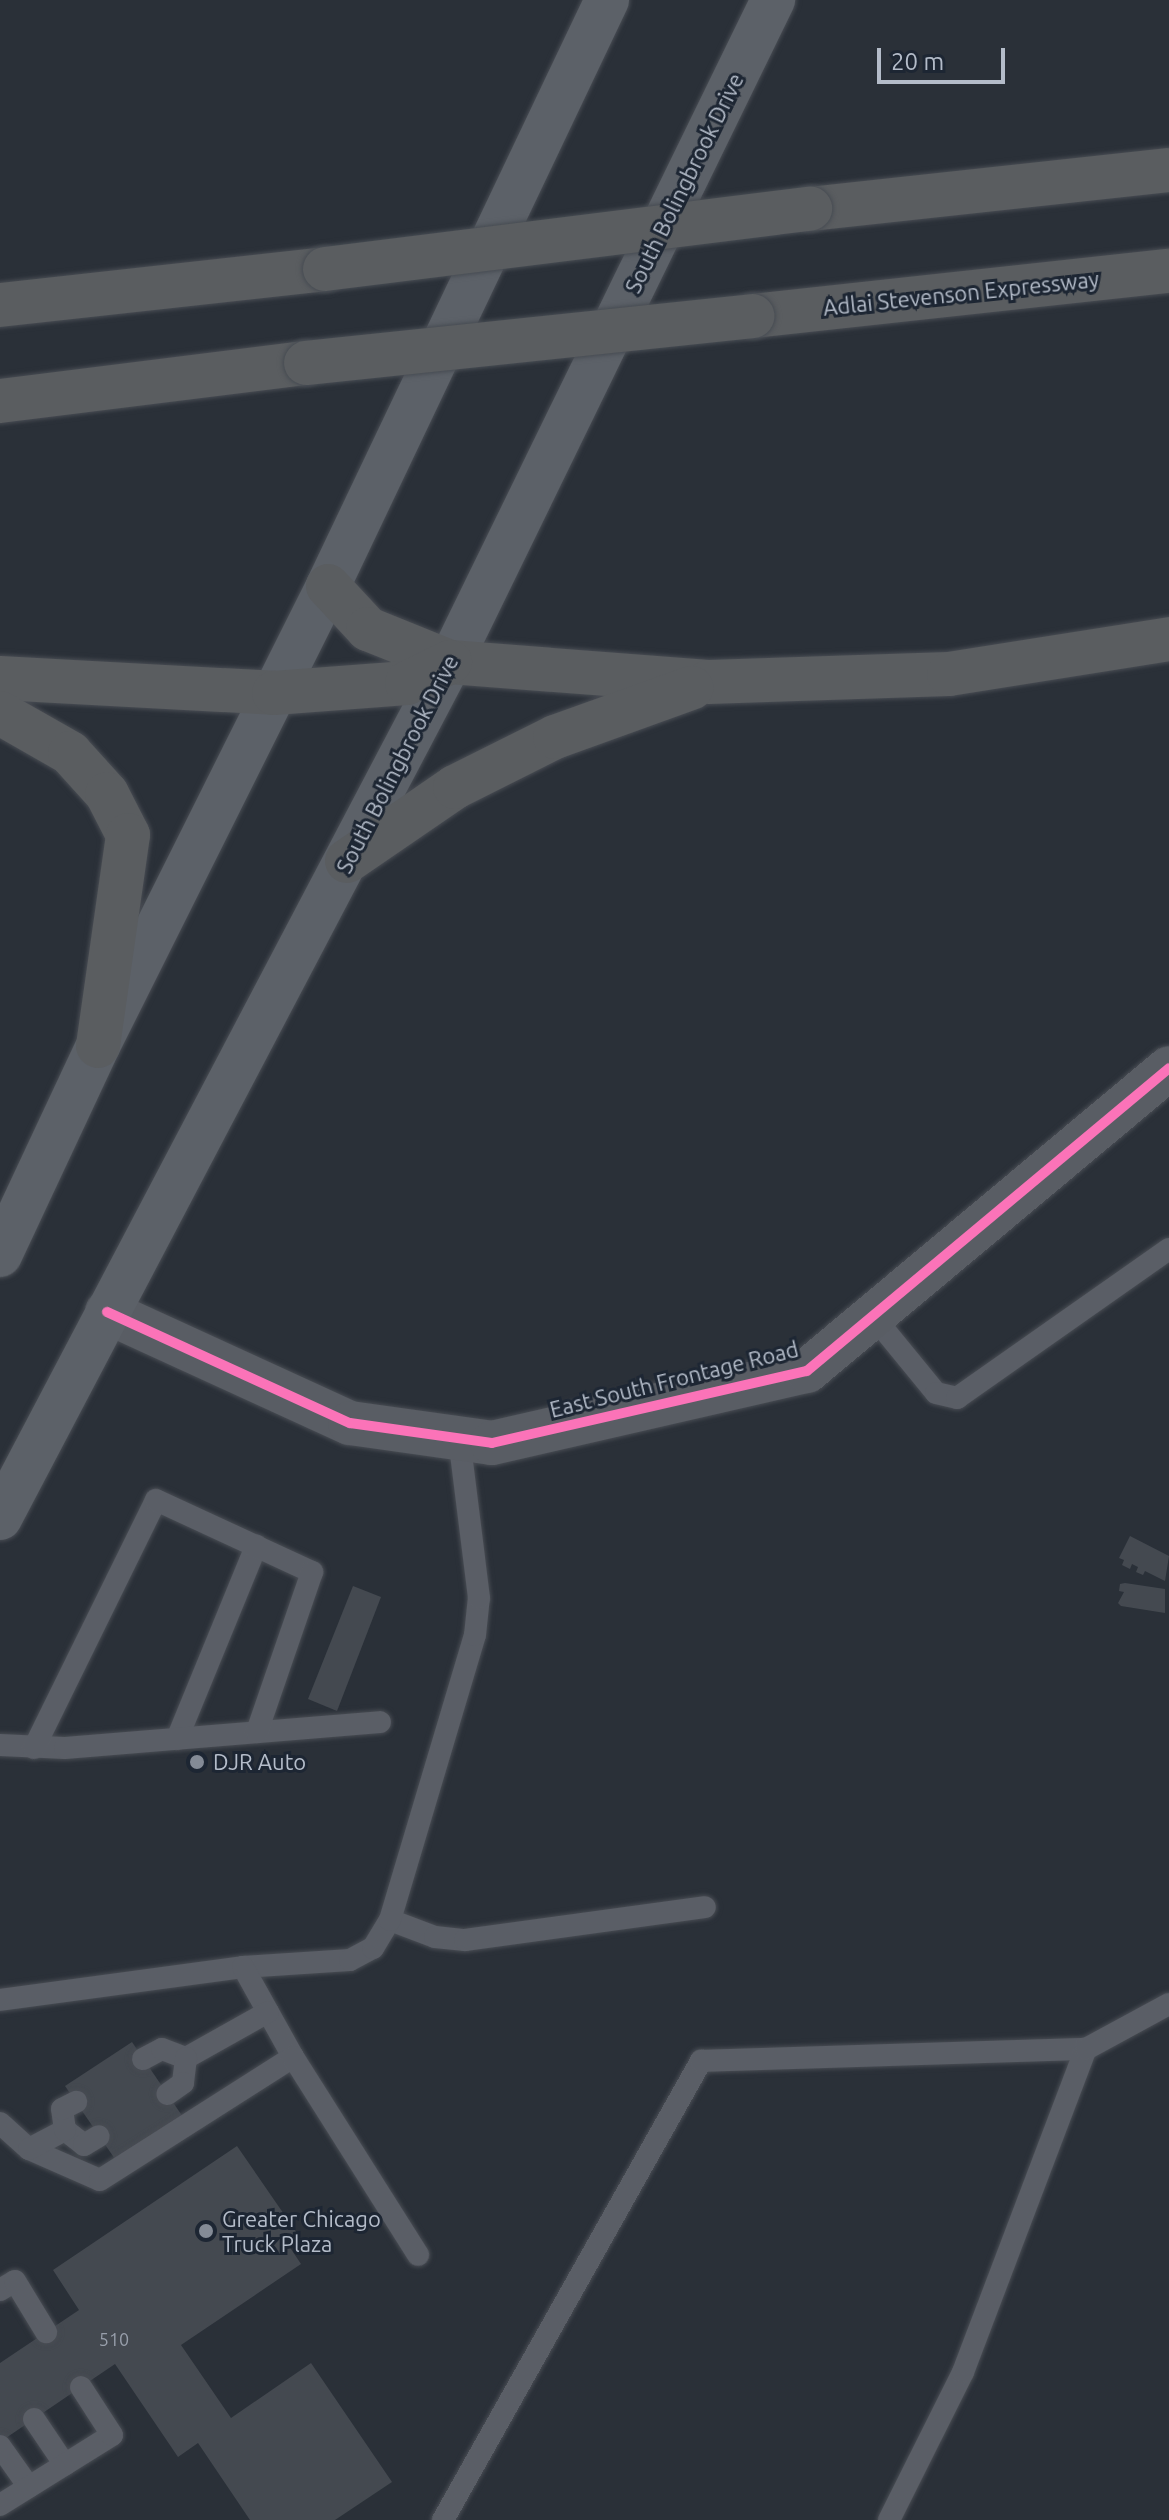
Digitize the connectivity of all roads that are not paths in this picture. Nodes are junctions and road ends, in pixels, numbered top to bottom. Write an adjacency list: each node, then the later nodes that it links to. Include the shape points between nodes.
1 (607, 0): 7 (main road)
2 (773, 0): 9 (main road, South Bolingbrook Drive)
3 (1169, 170): 5 (highway, bridge)
4 (1169, 271): 6 (highway, Adlai Stevenson Expressway, bridge)
5 (0, 305)
6 (0, 401)
7 (328, 586): 9 (highway, via 368,629); 12 (main road)
8 (1169, 639): 11 (highway, via 949,674)
9 (450, 662): 11 (highway); 12 (highway, via 407,683); 14 (main road, South Bolingbrook Drive)
10 (0, 678): 12 (highway)
11 (708, 682): 14 (highway, via 555,737 455,787)
12 (274, 693): 15 (main road)
13 (0, 713): 15 (highway, via 70,753 107,794 128,835)
14 (347, 861): 19 (main road, South Bolingbrook Drive)
15 (98, 1046): 18 (main road)
16 (1169, 1068): 20 (street, East South Frontage Road)
17 (1169, 1249): 20 (lane, via 957,1398 936,1393)
18 (0, 1255)
19 (107, 1312): 21 (street, East South Frontage Road, via 350,1423); 22 (main road, South Bolingbrook Drive)
20 (873, 1316): 21 (street, East South Frontage Road, via 807,1371 492,1443)
21 (459, 1438): 30 (lane, via 479,1598 475,1635)
22 (0, 1518)
23 (256, 1546): 25 (lane, via 312,1572); 26 (lane); 28 (lane, via 156,1500)
24 (380, 1722): 25 (lane)
25 (257, 1732): 26 (lane)
26 (177, 1739): 28 (lane)
27 (0, 1745): 28 (lane)
28 (34, 1748)
29 (705, 1907): 30 (lane, via 465,1940 435,1937)
30 (390, 1920): 31 (lane, via 373,1948 350,1960)
31 (243, 1967): 32 (lane); 34 (lane)
32 (0, 2000)
33 (1169, 2004): 35 (lane)
34 (268, 2012): 36 (lane); 37 (lane)
35 (1086, 2049): 54 (lane, via 701,2061); 55 (lane, via 963,2372)
36 (293, 2057): 44 (lane, via 100,2180); 45 (lane)
37 (186, 2058): 38 (lane, via 162,2049); 39 (lane, via 183,2083)
38 (143, 2059)
39 (167, 2094)
40 (76, 2102): 42 (lane, via 62,2109)
41 (0, 2123): 44 (lane)
42 (65, 2130): 43 (lane, via 84,2145); 44 (lane)
43 (99, 2136)
44 (29, 2149)
45 (418, 2255)
46 (0, 2290): 47 (lane, via 15,2281)
47 (46, 2332)
48 (81, 2387): 51 (lane, via 112,2435)
49 (34, 2419): 51 (lane)
50 (0, 2446): 52 (lane)
51 (65, 2465): 52 (lane)
52 (29, 2487): 53 (lane)
53 (0, 2505)
54 (443, 2520)
55 (889, 2520)

